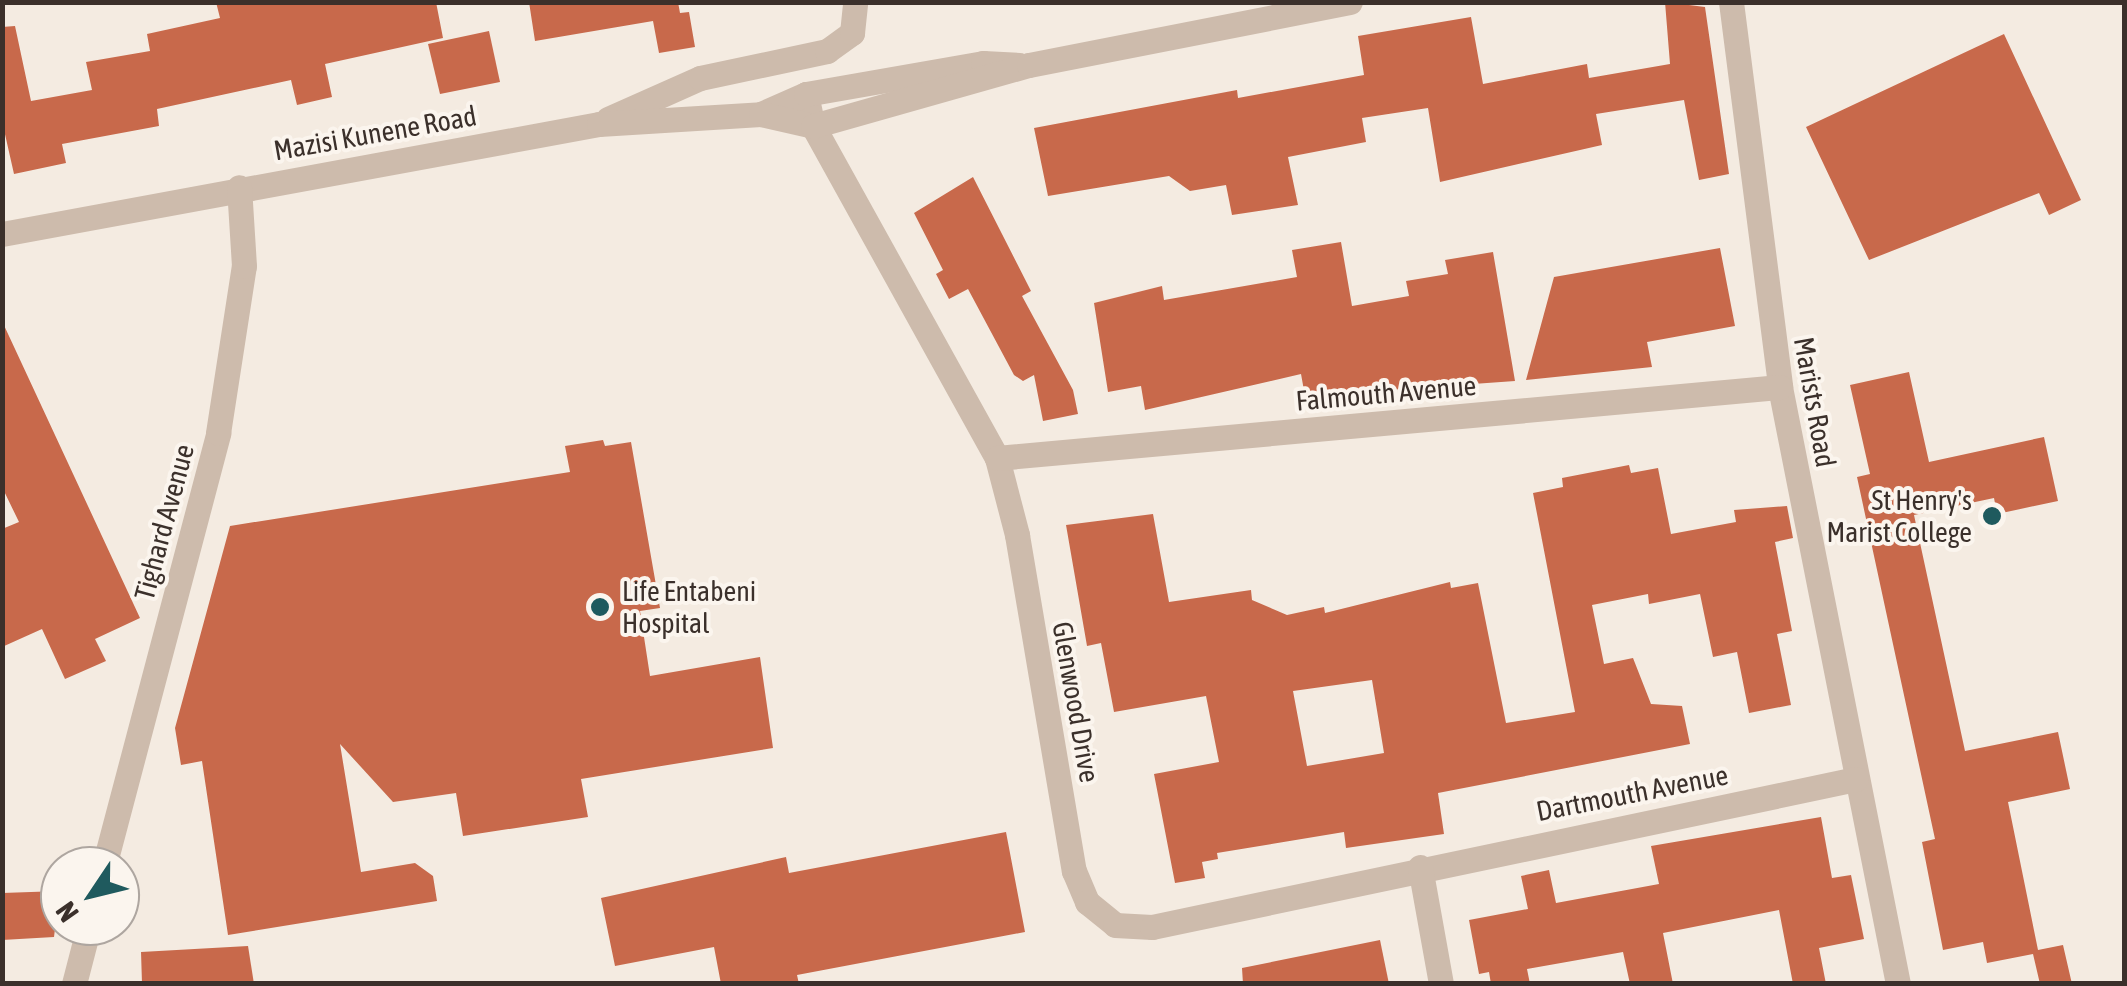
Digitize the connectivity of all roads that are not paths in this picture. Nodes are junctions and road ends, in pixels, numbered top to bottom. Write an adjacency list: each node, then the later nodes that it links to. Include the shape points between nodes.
1 (855, 2): 7 (street, via 852,32 827,51 700,78)
2 (1350, 2): 4 (street, Mazisi Kunene Road)
3 (1731, 2): 11 (street, Marists Road)
4 (1029, 65): 5 (street, Mazisi Kunene Road, via 983,63); 8 (street, Mazisi Kunene Road)
5 (806, 94): 6 (street, Mazisi Kunene Road); 8 (street, Glenwood Drive)
6 (761, 114): 7 (street, Mazisi Kunene Road); 8 (street, Mazisi Kunene Road)
7 (599, 124): 9 (street, Mazisi Kunene Road)
8 (813, 126): 12 (street, Glenwood Drive)
9 (239, 188): 10 (street, Mazisi Kunene Road); 14 (street, Tighard Avenue, via 244,266 218,432)
10 (2, 234)
11 (1780, 387): 12 (street, Falmouth Avenue); 13 (street, Marists Road)
12 (997, 458): 15 (street, Glenwood Drive, via 1074,871 1087,902 1116,925 1152,927)
13 (1856, 779): 15 (street, Dartmouth Avenue); 19 (street, Marists Road)
14 (109, 846)
15 (1420, 867): 18 (street)
16 (83, 946): 17 (street)
17 (74, 984)
18 (1442, 984)
19 (1898, 984)

